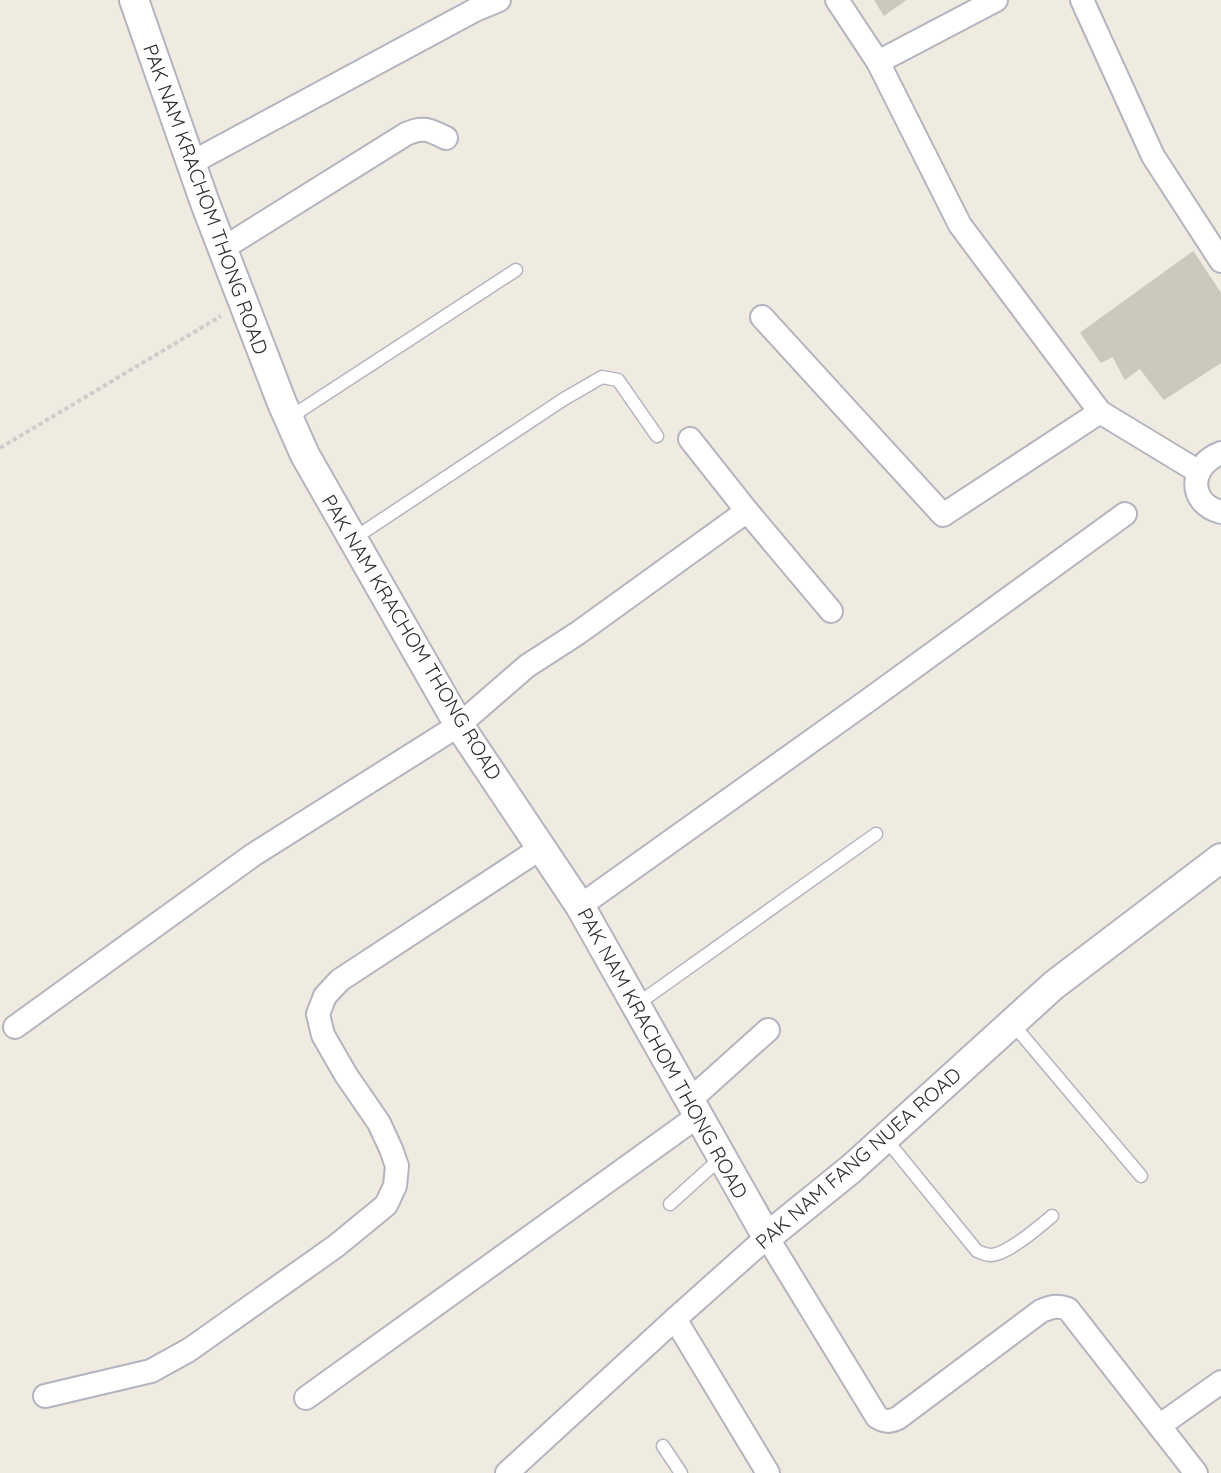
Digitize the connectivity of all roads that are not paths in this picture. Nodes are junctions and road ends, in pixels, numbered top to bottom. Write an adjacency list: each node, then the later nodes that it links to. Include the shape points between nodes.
1 (134, 0): 8 (street, PAK NAM KRACHOM THONG ROAD)
2 (499, 0): 8 (street)
3 (837, 0): 6 (street)
4 (996, 0): 6 (street)
5 (1082, 0): 10 (street, via 1153,156)
6 (878, 62): 13 (street, via 960,225)
7 (446, 138): 9 (street, via 431,130 417,129 406,134)
8 (191, 163): 9 (street, PAK NAM KRACHOM THONG ROAD)
9 (222, 249): 14 (street, PAK NAM KRACHOM THONG ROAD)
10 (1221, 261)
11 (516, 270): 14 (lane)
12 (762, 317): 13 (street, via 944,515)
13 (1100, 412): 18 (street)
14 (289, 418): 22 (street, PAK NAM KRACHOM THONG ROAD)
15 (657, 436): 22 (lane, via 618,380 602,377)
16 (690, 439): 19 (street)
17 (1221, 453): 18 (street, via 1211,457)
18 (1199, 471): 20 (street, via 1197,491 1202,501)
19 (747, 511): 23 (street); 24 (street, via 527,666)
20 (1221, 513)
21 (1125, 514): 28 (street)
22 (353, 539): 24 (street, PAK NAM KRACHOM THONG ROAD)
23 (831, 611)
24 (459, 725): 26 (street, PAK NAM KRACHOM THONG ROAD); 31 (street, via 254,855)
25 (876, 834): 29 (lane)
26 (541, 848): 28 (street, PAK NAM KRACHOM THONG ROAD); 42 (street, via 340,980 325,996 318,1014 323,1035 379,1123 397,1166 395,1186 386,1205 336,1246 189,1350 150,1371)
27 (1221, 858): 30 (street, PAK NAM FANG NUEA ROAD, via 1054,985)
28 (580, 906): 29 (street, PAK NAM KRACHOM THONG ROAD)
29 (636, 1005): 33 (street, PAK NAM KRACHOM THONG ROAD)
30 (1012, 1023): 34 (street, PAK NAM FANG NUEA ROAD); 36 (lane)
31 (15, 1027)
32 (768, 1030): 33 (street)
33 (694, 1108): 35 (street, PAK NAM KRACHOM THONG ROAD); 43 (street)
34 (885, 1138): 38 (lane, via 977,1251 989,1256 999,1254); 39 (street, PAK NAM FANG NUEA ROAD)
35 (722, 1157): 37 (lane); 39 (street, PAK NAM KRACHOM THONG ROAD)
36 (1141, 1176)
37 (670, 1204)
38 (1052, 1216)
39 (767, 1237): 40 (street, PAK NAM FANG NUEA ROAD); 44 (street, via 882,1420 898,1418 1041,1311 1060,1306 1068,1309)
40 (675, 1319): 46 (street, PAK NAM FANG NUEA ROAD); 48 (street)
41 (1221, 1382): 44 (street)
42 (45, 1396)
43 (306, 1398)
44 (1159, 1426): 49 (street)
45 (663, 1446): 47 (lane)
46 (507, 1473)
47 (681, 1473)
48 (768, 1473)
49 (1196, 1473)

